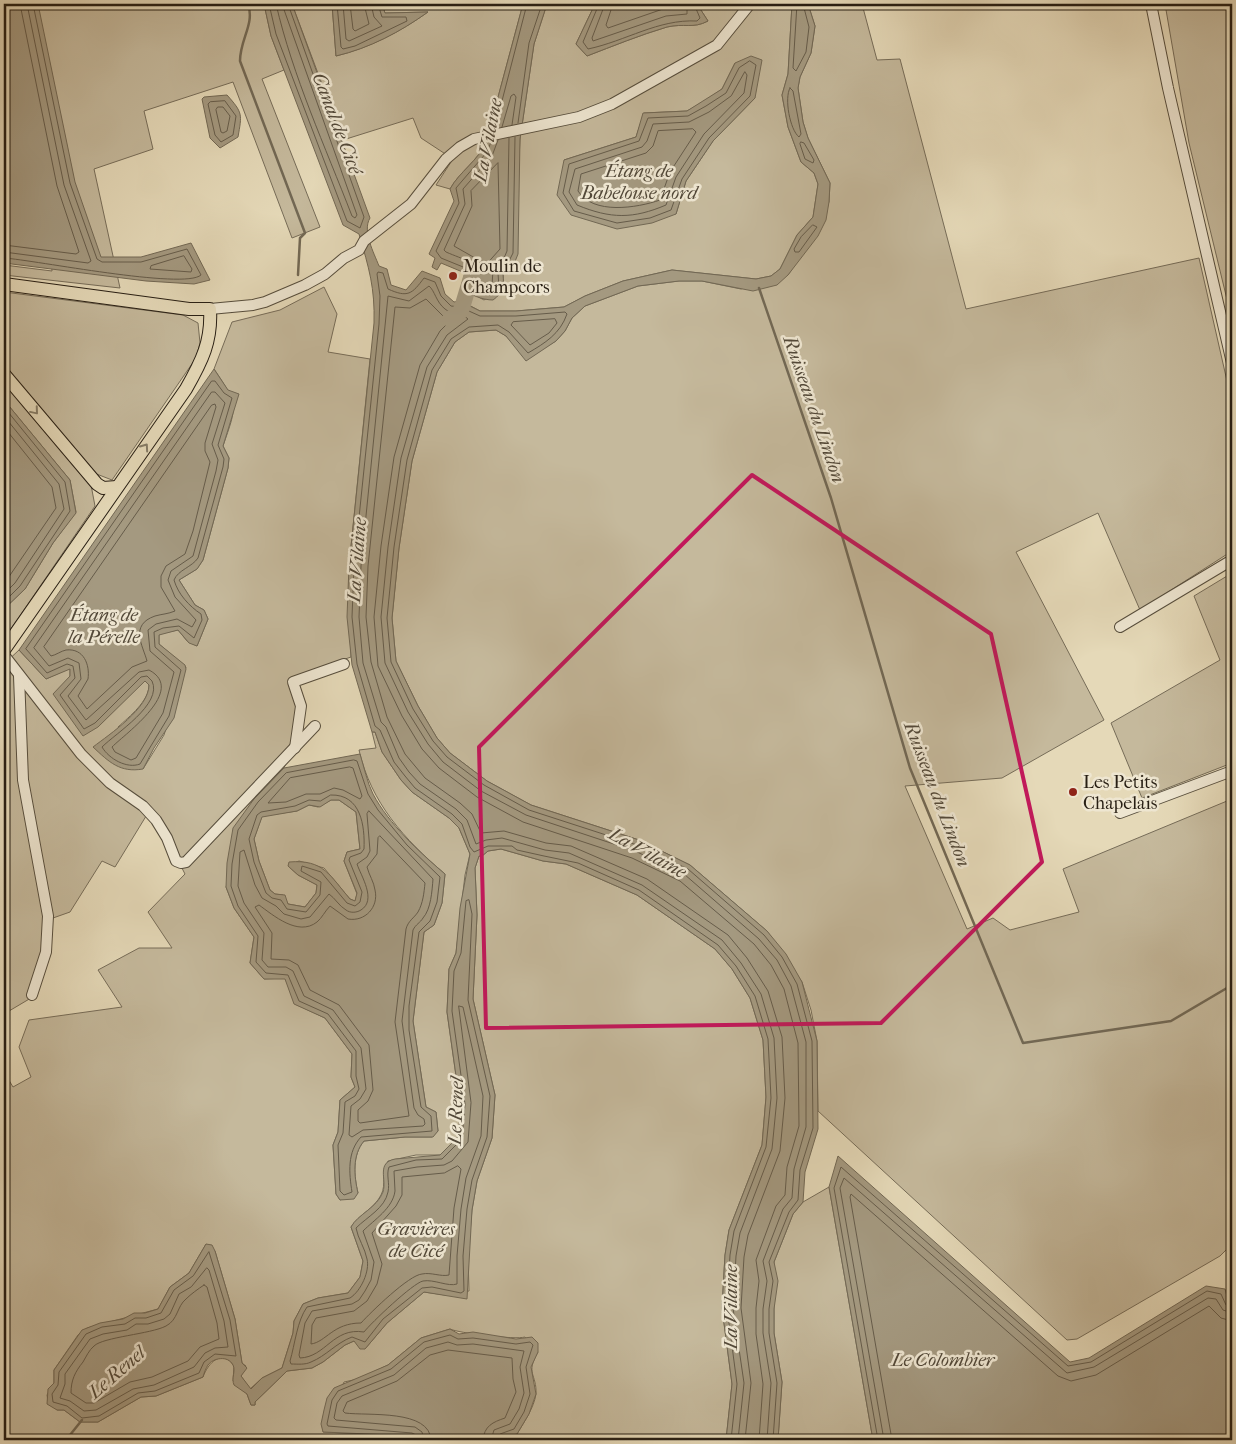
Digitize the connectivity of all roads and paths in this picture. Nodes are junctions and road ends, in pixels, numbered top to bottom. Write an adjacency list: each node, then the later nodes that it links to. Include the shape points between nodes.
1 (750, 4): 4 (street, via 718,45 612,104 563,121 474,138 446,159 421,194 353,254 305,285 279,298 253,305)
2 (1151, 4): 5 (street)
3 (4, 284): 4 (main road, via 189,309)
4 (210, 308): 8 (main road, one-way to 4, via 197,370 208,345)
5 (1232, 363)
6 (4, 374): 7 (main road, one-way to 7)
7 (96, 484): 8 (main road, via 103,488); 9 (main road, via 100,500)
8 (117, 487): 9 (main road)
9 (98, 512): 12 (main road)
10 (1232, 560): 11 (street)
11 (1120, 627)
12 (4, 650)
13 (4, 655): 15 (street)
14 (344, 664): 17 (street, via 294,682 301,706)
15 (19, 676): 17 (street, via 81,754 110,782 144,806 167,838 180,864 186,862); 20 (street, via 23,780 48,916 46,952)
16 (315, 726): 17 (street)
17 (295, 748)
18 (1232, 771): 19 (street)
19 (1120, 813)
20 (32, 995)

